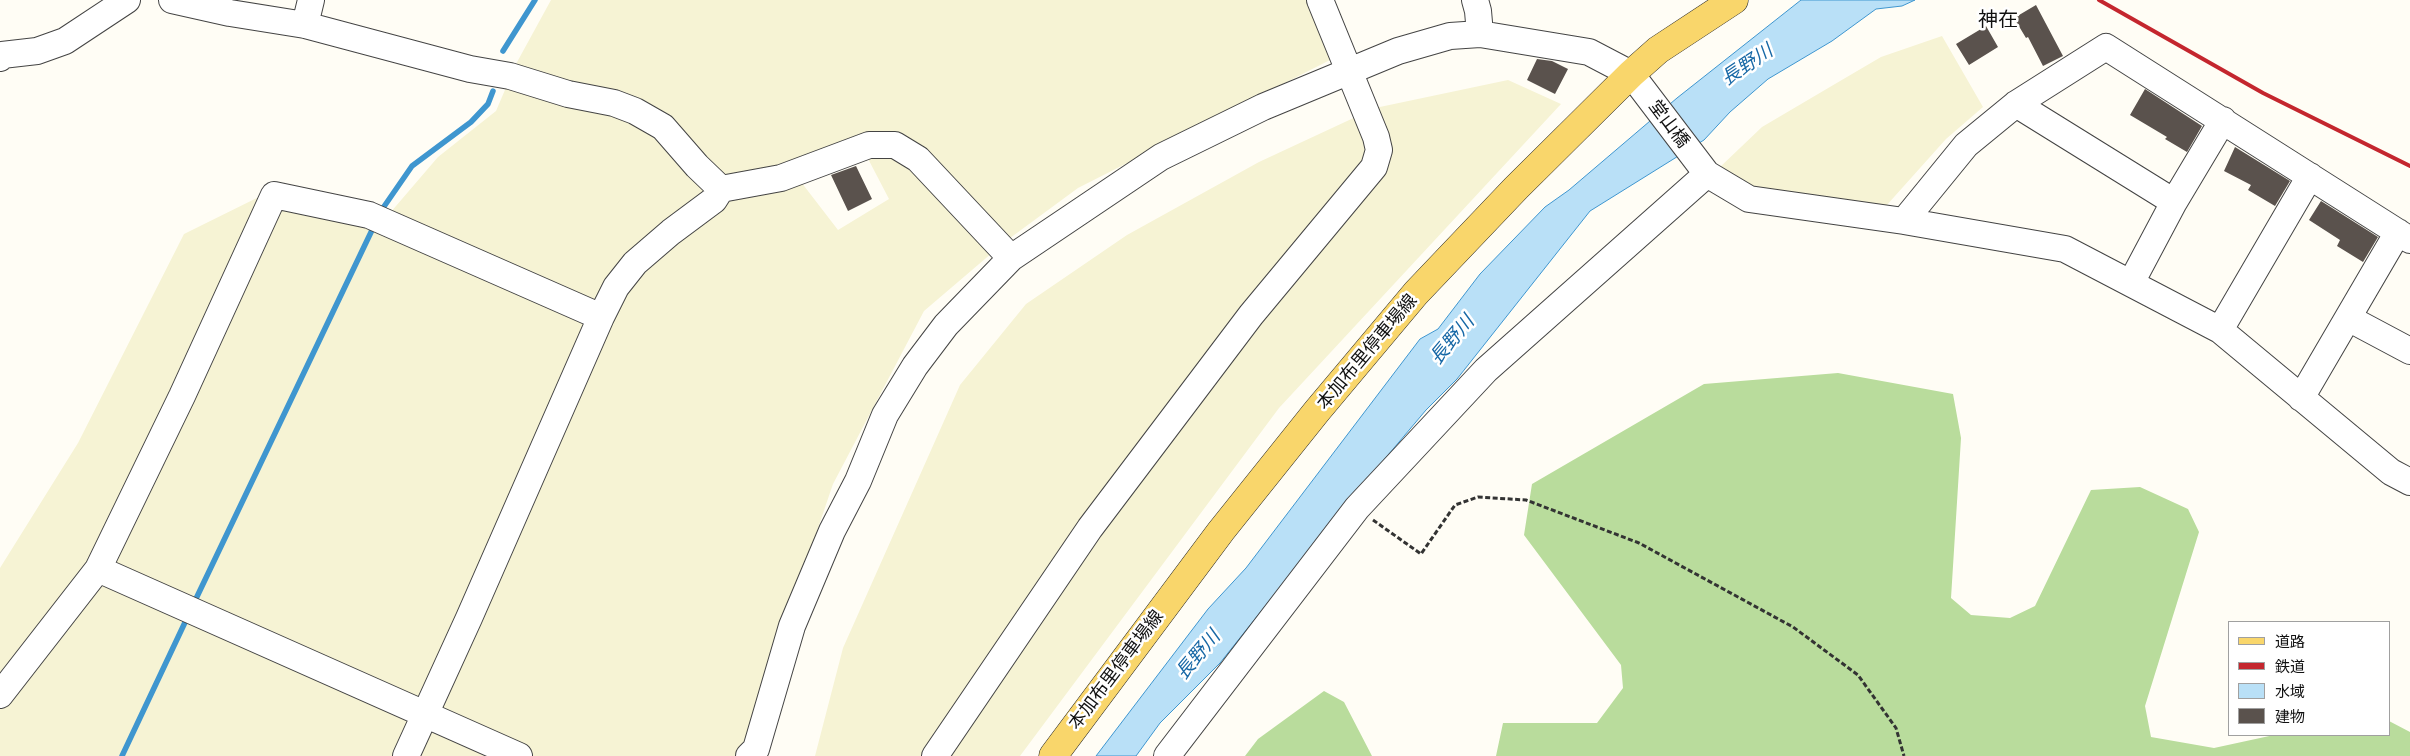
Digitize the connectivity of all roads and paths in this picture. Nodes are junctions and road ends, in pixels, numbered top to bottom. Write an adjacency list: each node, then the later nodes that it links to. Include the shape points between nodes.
1 (127, 0): 9 (street, via 65,41 37,51)
2 (172, 0): 7 (street)
3 (311, 0): 7 (street)
4 (1475, 0): 8 (street)
5 (1734, 0): 11 (main road, 本加布里停車場線, via 1658,50)
6 (1327, 3): 10 (street)
7 (305, 25): 16 (street, via 470,69 510,76 568,94 614,102 663,127)
8 (1480, 34): 10 (street, via 1450,36 1398,50); 11 (street, via 1590,52)
9 (1, 56)
10 (1351, 72): 20 (street, via 1263,107 1161,157); 35 (street, via 1379,150 1370,174 1251,315 1090,528)
11 (1631, 74): 14 (street, 堂山橋); 36 (main road, 本加布里停車場線, via 1416,293 1221,531)
12 (2016, 104): 13 (street, via 2106,48); 17 (street); 18 (street, via 1966,145)
13 (2223, 120): 15 (street); 17 (street)
14 (1707, 174): 18 (street, via 1749,200); 28 (street, via 1486,370)
15 (2310, 176): 19 (street); 24 (street)
16 (722, 189): 20 (street, via 781,178 869,145 895,145 918,159); 22 (street, via 714,200 635,264 616,287)
17 (2174, 202): 21 (street)
18 (1904, 221): 21 (street, via 2065,249)
19 (2404, 236): 23 (street)
20 (1011, 258): 32 (street, via 946,325 915,366 885,415 792,626)
21 (2131, 283): 24 (street)
22 (601, 317): 29 (street, via 369,215 274,195); 31 (street)
23 (2348, 318): 25 (street); 26 (street)
24 (2220, 330): 26 (street)
25 (2410, 351)
26 (2301, 398): 27 (street, via 2390,472)
27 (2410, 482)
28 (1357, 508): 37 (street); 38 (path, via 1421,554 1455,505 1478,496 1526,500 1639,542 1793,627 1858,675 1896,728)
29 (98, 569): 30 (street); 31 (street)
30 (0, 695)
31 (425, 713): 33 (street); 34 (street)
32 (758, 754)
33 (406, 756)
34 (519, 756)
35 (935, 756)
36 (1053, 756)
37 (1167, 756)
38 (1904, 756)

